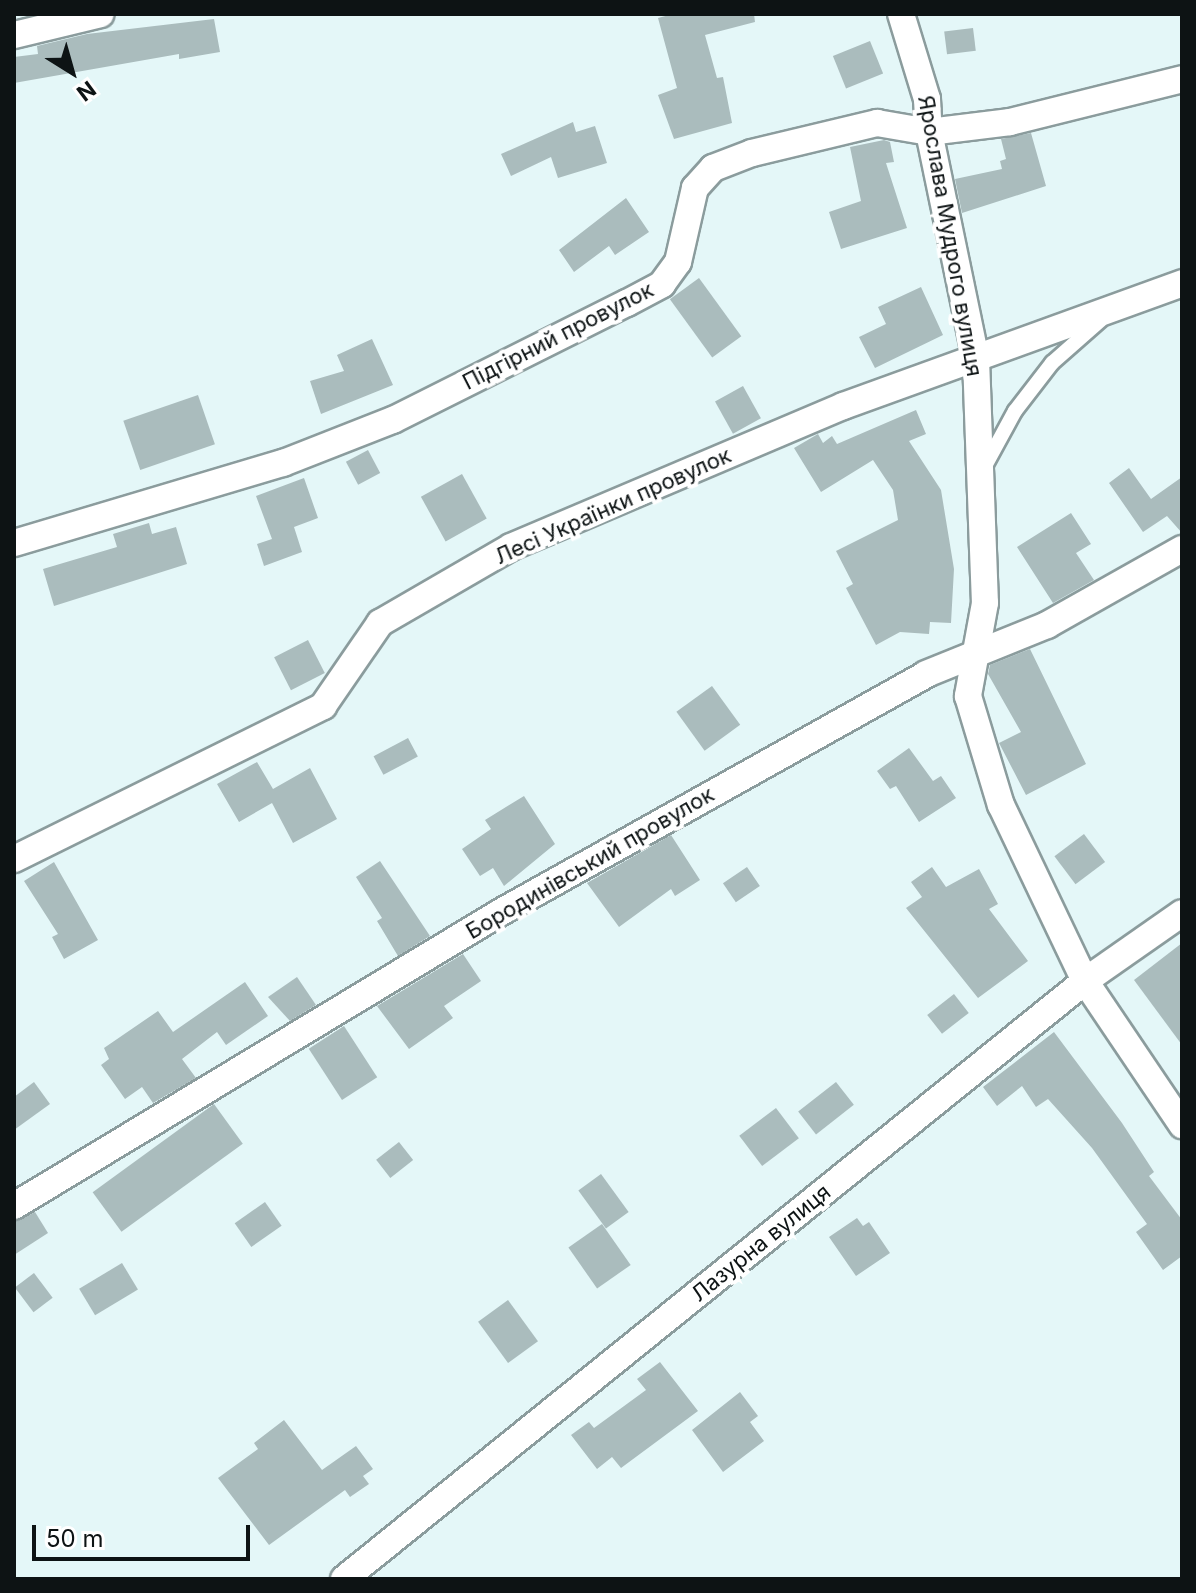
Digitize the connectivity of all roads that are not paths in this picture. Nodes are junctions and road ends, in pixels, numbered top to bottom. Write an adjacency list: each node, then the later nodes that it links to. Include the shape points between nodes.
1 (101, 14): 3 (street)
2 (901, 14): 5 (street, Ярослава Мудрого вулиця, via 927,99)
3 (14, 35)
4 (1182, 79): 5 (street, Підгірний провулок, via 1010,122)
5 (929, 132): 8 (street, Ярослава Мудрого вулиця); 10 (street, Підгірний провулок, via 877,123 752,153 713,168 695,188 678,262 662,284 627,303 393,420 310,453)
6 (1182, 283): 7 (street, Лесі Українки провулок)
7 (1113, 309): 8 (street, Лесі Українки провулок); 9 (lane, via 1052,363 1015,411)
8 (976, 359): 9 (street, Ярослава Мудрого вулиця); 13 (street, Лесі Українки провулок, via 843,406 511,547 380,623 323,706)
9 (984, 468): 12 (street, Ярослава Мудрого вулиця, via 985,603)
10 (14, 543)
11 (1182, 549): 12 (street, Бородинівський провулок, via 1047,625)
12 (975, 658): 15 (street, Ярослава Мудрого вулиця, via 968,696 1001,805); 17 (street, Бородинівський провулок, via 926,674 501,912)
13 (14, 859)
14 (1182, 913): 15 (street, Лазурна вулиця)
15 (1085, 981): 16 (street, Ярослава Мудрого вулиця); 18 (street, Лазурна вулиця)
16 (1182, 1125)
17 (14, 1206)
18 (344, 1579)

